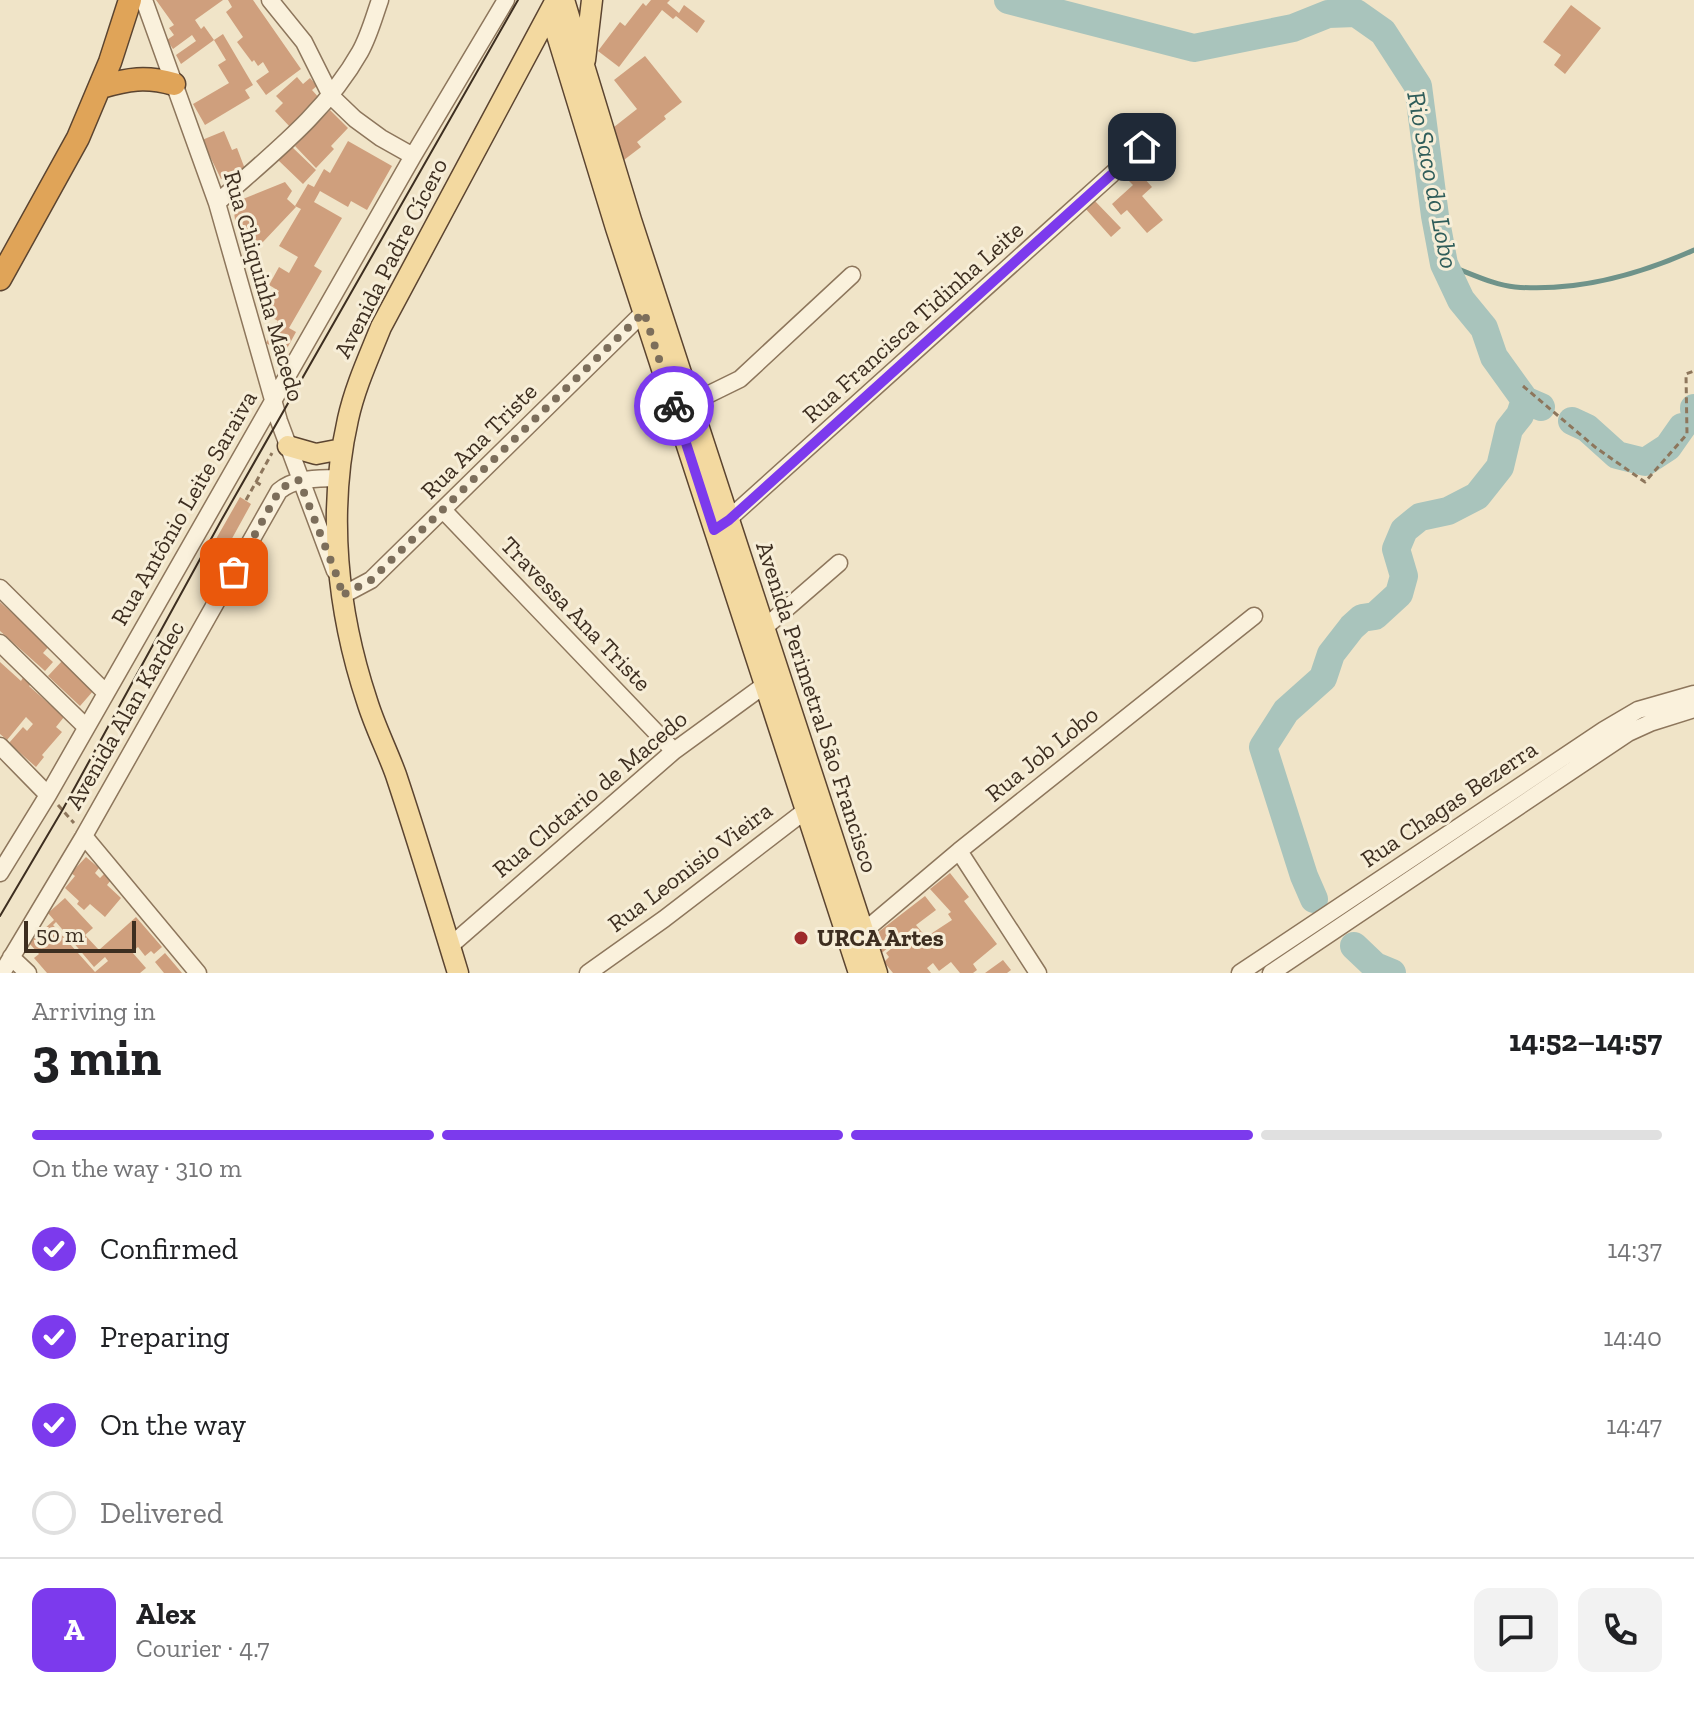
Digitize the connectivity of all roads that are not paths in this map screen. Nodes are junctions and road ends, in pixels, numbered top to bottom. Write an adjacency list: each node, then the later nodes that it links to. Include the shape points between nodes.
1 (130, 0): 10 (highway)
2 (144, 0): 9 (street, Rua Chiquinha Macedo)
3 (270, 0): 11 (street, via 304,42)
4 (380, 0): 11 (street, via 361,49)
5 (506, 0): 13 (street, Rua Antônio Leite Saraiva)
6 (592, 0): 8 (main road)
7 (557, 4): 8 (main road, Avenida Perimetral São Francisco); 15 (main road, Avenida Perimetral São Francisco); 22 (main road, Avenida Padre Cícero, via 381,327)
8 (584, 68): 15 (main road, Avenida Perimetral São Francisco)
9 (174, 84): 10 (highway, via 135,78); 14 (street, Rua Chiquinha Macedo)
10 (101, 87): 17 (highway, via 63,169)
11 (331, 96): 13 (street, via 368,129); 14 (street)
12 (1142, 147): 26 (street, Rua Francisca Tidinha Leite)
13 (413, 156): 19 (street, Rua Antônio Leite Saraiva)
14 (217, 203): 19 (street, Rua Chiquinha Macedo)
15 (623, 224): 18 (main road, Avenida Perimetral São Francisco); 20 (main road, Avenida Perimetral São Francisco)
16 (852, 275): 20 (street, via 740,379)
17 (0, 279)
18 (644, 312): 25 (street, Rua Ana Triste); 26 (main road, Avenida Perimetral São Francisco)
19 (273, 401): 21 (street, Rua Chiquinha Macedo); 34 (street, Rua Antônio Leite Saraiva)
20 (691, 403): 26 (main road, Avenida Perimetral São Francisco)
21 (288, 446): 22 (main road, via 316,454); 24 (street, Rua Chiquinha Macedo)
22 (342, 449): 23 (main road, Avenida Padre Cícero)
23 (338, 478): 24 (street); 29 (main road, Avenida Padre Cícero)
24 (299, 480): 29 (street, Rua Chiquinha Macedo); 42 (street, Avenida Alan Kardec, via 279,491)
25 (443, 510): 29 (street, Rua Ana Triste, via 371,580); 39 (street, Travessa Ana Triste)
26 (722, 525): 31 (main road, Avenida Perimetral São Francisco); 33 (main road, Avenida Perimetral São Francisco)
27 (839, 563): 31 (street)
28 (0, 588): 34 (street)
29 (341, 590): 46 (main road, Avenida Padre Cícero, via 367,702)
30 (1254, 616): 43 (street, Rua Job Lobo)
31 (764, 628): 41 (main road, Avenida Perimetral São Francisco)
32 (0, 643): 37 (street)
33 (766, 684): 39 (street, Rua Clotario de Macedo); 41 (main road, Avenida Perimetral São Francisco)
34 (106, 693): 37 (street, Rua Antônio Leite Saraiva)
35 (1694, 694): 56 (street, Rua Chagas Bezerra, via 1638,710 1604,730)
36 (1694, 709): 57 (street, Rua Chagas Bezerra, via 1628,733)
37 (86, 727): 40 (street, Rua Antônio Leite Saraiva)
38 (0, 746): 40 (street)
39 (674, 751): 46 (street, Rua Clotario de Macedo)
40 (48, 795): 44 (street, Rua Antônio Leite Saraiva)
41 (814, 805): 45 (main road, Avenida Perimetral São Francisco); 52 (street, Rua Leonisio Vieira); 53 (main road, Avenida Perimetral São Francisco)
42 (84, 836): 47 (street, Avenida Alan Kardec); 50 (street)
43 (959, 851): 45 (street, Rua Job Lobo); 55 (street)
44 (0, 873)
45 (863, 932): 54 (main road, Avenida Perimetral São Francisco)
46 (450, 946): 51 (main road, Avenida Padre Cícero)
47 (11, 957): 48 (street, Avenida Alan Kardec); 49 (street)
48 (2, 973)
49 (28, 973)
50 (198, 973)
51 (458, 973)
52 (588, 973)
53 (859, 973)
54 (877, 973)
55 (1038, 973)
56 (1240, 973)
57 (1271, 973)

